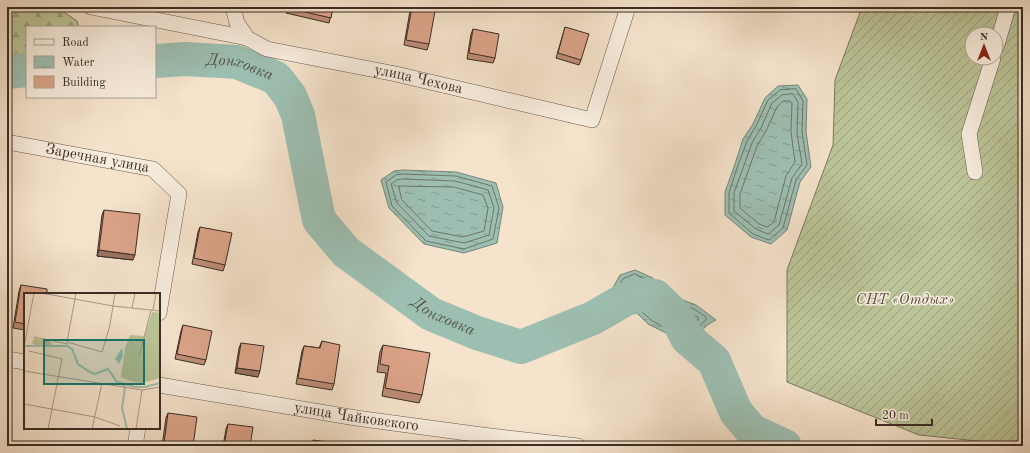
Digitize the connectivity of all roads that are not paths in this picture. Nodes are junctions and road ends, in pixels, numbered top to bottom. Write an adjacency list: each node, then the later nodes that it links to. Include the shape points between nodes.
1 (91, 7): 6 (street, улица Чехова)
2 (233, 7): 6 (street, via 237,23)
3 (628, 7): 6 (street, улица Чехова, via 592,120 396,74 268,49)
4 (1008, 7): 5 (street)
5 (1002, 26)
6 (247, 38)
7 (990, 66): 9 (street, via 969,134)
8 (7, 142): 10 (street, Заречная улица, via 153,169 179,194)
9 (975, 172)
10 (160, 307)
11 (7, 359): 12 (street)
12 (24, 362)
13 (160, 385): 16 (street, улица Чайковского, via 356,418)
14 (138, 429): 15 (street)
15 (135, 446)
16 (578, 446)

